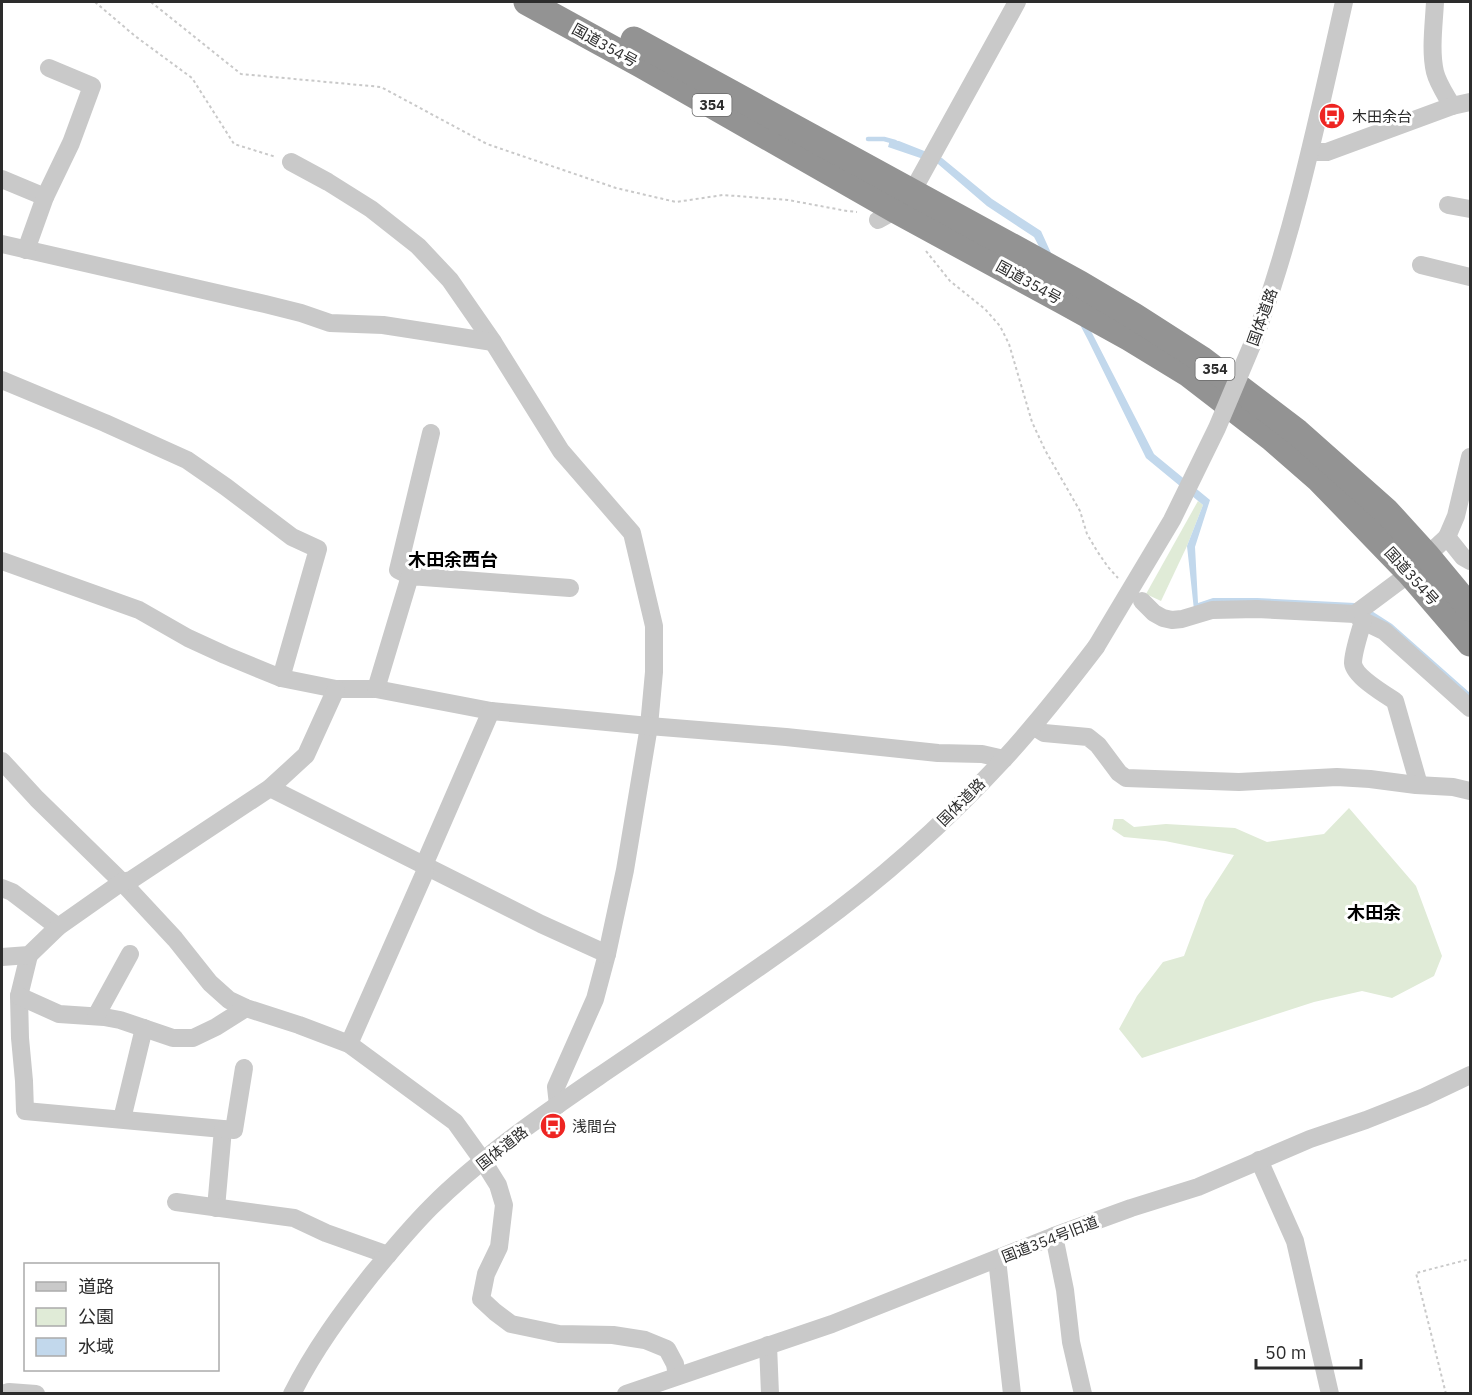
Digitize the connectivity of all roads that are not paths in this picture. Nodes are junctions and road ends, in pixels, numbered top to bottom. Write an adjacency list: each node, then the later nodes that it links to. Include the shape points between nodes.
1 (527, 2): 14 (highway, 国道354号 / 354)
2 (565, 2): 14 (highway, 国道354号 / 354)
3 (1017, 2): 14 (street)
4 (1344, 2): 9 (street, 国体道路)
5 (1435, 2): 8 (street, via 1434,65)
6 (49, 68): 12 (street, via 92,86)
7 (1470, 102): 8 (street)
8 (1452, 106): 9 (street, via 1327,153)
9 (1310, 153): 40 (street, 国体道路, bridge, via 1271,294 1217,428 1172,520 1096,647)
10 (291, 162): 20 (street, via 371,209 418,246 450,280)
11 (2, 179): 12 (street)
12 (45, 197): 17 (street)
13 (1448, 205): 15 (street)
14 (895, 207): 27 (highway, 国道354号 / 354, via 1080,284 1201,358 1297,432 1386,511)
15 (1470, 209)
16 (2, 244): 17 (street)
17 (26, 250): 20 (street, via 265,304 330,323 383,325)
18 (1421, 265): 19 (street)
19 (1470, 277)
20 (493, 342): 39 (street, via 561,451 632,533 654,626)
21 (2, 380): 34 (street, via 187,460 292,537 318,549)
22 (431, 433): 28 (street, via 398,570)
23 (1470, 457): 24 (street)
24 (1447, 537): 26 (street); 27 (street)
25 (2, 561): 34 (street, via 140,610 188,638)
26 (1470, 561)
27 (1418, 564): 31 (highway, 国道354号 / 354); 32 (street); 33 (highway, 国道354号 / 354)
28 (410, 576): 29 (street); 36 (street)
29 (570, 588)
30 (1142, 601): 32 (street, via 1154,613 1172,620 1212,610 1257,609)
31 (1470, 608)
32 (1359, 617): 37 (street, via 1384,631); 43 (street, via 1353,664 1357,672 1395,701)
33 (1470, 643)
34 (281, 678): 35 (street)
35 (336, 689): 36 (street); 44 (street, via 306,755)
36 (376, 689): 38 (street)
37 (1470, 708)
38 (491, 711): 39 (street); 46 (street)
39 (649, 726): 41 (street); 51 (street)
40 (1033, 726): 41 (street, 国体道路); 43 (street, via 1044,733 1088,737 1126,778 1239,782 1337,777)
41 (1004, 759): 61 (street, 国体道路, via 932,831 866,888)
42 (2, 761): 47 (street)
43 (1419, 785): 45 (street)
44 (270, 788): 46 (street); 47 (street, via 131,880)
45 (1470, 791)
46 (424, 865): 51 (street); 58 (street, via 425,872)
47 (122, 882): 49 (street); 55 (street, via 210,983 229,1000)
48 (2, 888): 49 (street)
49 (58, 927): 52 (street)
50 (130, 954): 56 (street)
51 (607, 954): 61 (street, via 594,999 556,1087)
52 (29, 955): 53 (street); 54 (street)
53 (2, 957)
54 (19, 996): 56 (street, via 58,1014); 62 (street, via 25,1111)
55 (246, 1008): 57 (street, via 193,1038 173,1038); 58 (street)
56 (96, 1016): 57 (street)
57 (144, 1028): 62 (street)
58 (349, 1044): 65 (street, via 455,1122)
59 (244, 1068): 63 (street, via 234,1130)
60 (1470, 1075): 64 (street, 国道354号旧道, via 1414,1101)
61 (558, 1105): 65 (street, 国体道路)
62 (122, 1119): 63 (street)
63 (223, 1129): 67 (street)
64 (1259, 1160): 68 (street, 国道354号旧道, via 1198,1187); 80 (street, via 1295,1242)
65 (483, 1161): 69 (street, 国体道路, via 432,1206); 72 (street, via 498,1185 504,1205 499,1247 486,1274 481,1299 511,1324 559,1334 645,1340 667,1349)
66 (176, 1202): 67 (street)
67 (216, 1208): 69 (street, via 294,1218)
68 (1054, 1236): 70 (street, 国道354号旧道); 79 (street)
69 (388, 1255): 76 (street, 国体道路, via 342,1312)
70 (997, 1259): 71 (street, 国道354号旧道); 78 (street)
71 (768, 1345): 72 (street, 国道354号旧道); 77 (street)
72 (677, 1376): 73 (street, 国道354号旧道)
73 (633, 1392)
74 (2, 1394): 75 (street)
75 (36, 1394)
76 (292, 1394)
77 (770, 1394)
78 (1012, 1394)
79 (1083, 1394)
80 (1330, 1394)

